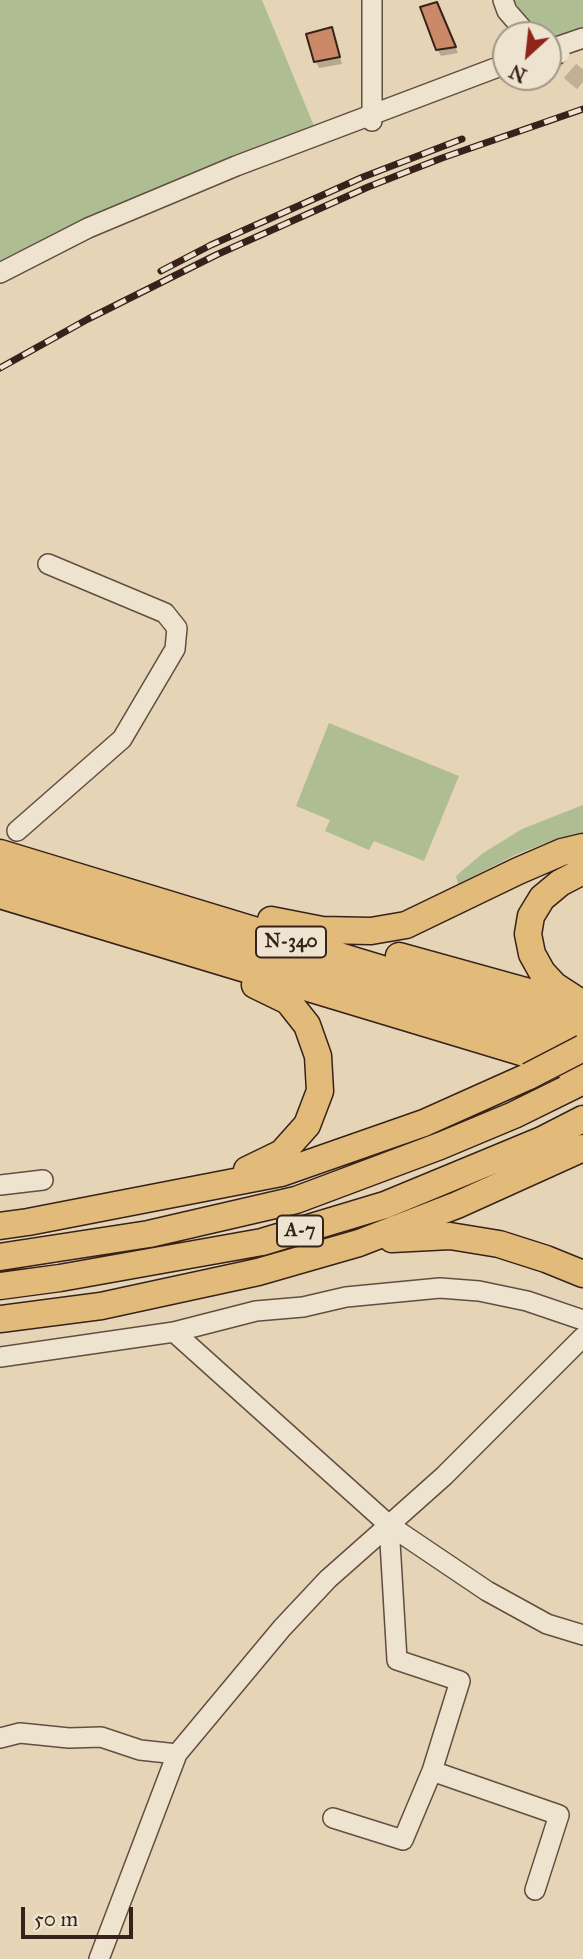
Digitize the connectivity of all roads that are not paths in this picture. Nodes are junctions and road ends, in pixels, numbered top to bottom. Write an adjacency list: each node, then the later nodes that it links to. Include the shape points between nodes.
1 (372, 0): 10 (street)
2 (503, 0): 3 (street)
3 (516, 21)
4 (583, 38): 6 (street)
5 (583, 45): 7 (street)
6 (562, 47)
7 (562, 50)
8 (492, 70): 10 (street)
9 (492, 77): 10 (street)
10 (372, 118): 11 (street, via 161,196); 12 (street, via 109,225)
11 (0, 273)
12 (0, 281)
13 (48, 564): 14 (street, via 165,613 177,628 175,649 122,738)
14 (6, 844): 19 (highway); 22 (highway, N-340)
15 (583, 847): 19 (highway, via 518,871 406,925 371,931 322,930)
16 (583, 871): 21 (highway, via 542,898 531,916 528,934 542,972)
17 (0, 876): 23 (highway, N-340)
18 (0, 895): 20 (highway)
19 (251, 916): 21 (highway)
20 (76, 918): 24 (highway); 30 (highway, via 235,975 288,1001 307,1025 318,1056 320,1091 307,1125 282,1153)
21 (583, 1005)
22 (583, 1030)
23 (583, 1049): 30 (highway, bridge, via 424,1123 281,1173)
24 (583, 1070)
25 (574, 1086): 33 (highway, A-7, via 440,1146 296,1200 149,1234)
26 (583, 1119): 35 (highway, A-7, via 385,1205 262,1242)
27 (583, 1148): 32 (highway)
28 (43, 1180): 29 (street)
29 (0, 1185)
30 (206, 1189): 31 (highway)
31 (0, 1226)
32 (359, 1243): 34 (highway, via 450,1236 499,1244); 36 (highway, via 258,1272 101,1306)
33 (0, 1257)
34 (583, 1274)
35 (0, 1286)
36 (0, 1319)
37 (583, 1320): 38 (street, via 527,1301 440,1288 256,1311)
38 (174, 1332): 40 (street); 41 (street)
39 (583, 1337): 41 (street)
40 (0, 1357)
41 (389, 1525): 42 (street, via 487,1591 547,1624); 44 (street, via 282,1628); 45 (street, via 397,1660 460,1681)
42 (583, 1635)
43 (0, 1738): 44 (street, via 20,1733 101,1737 140,1750)
44 (177, 1754): 48 (street)
45 (432, 1771): 46 (street, via 403,1840); 47 (street, via 559,1815)
46 (333, 1818)
47 (535, 1890)
48 (99, 1959)

